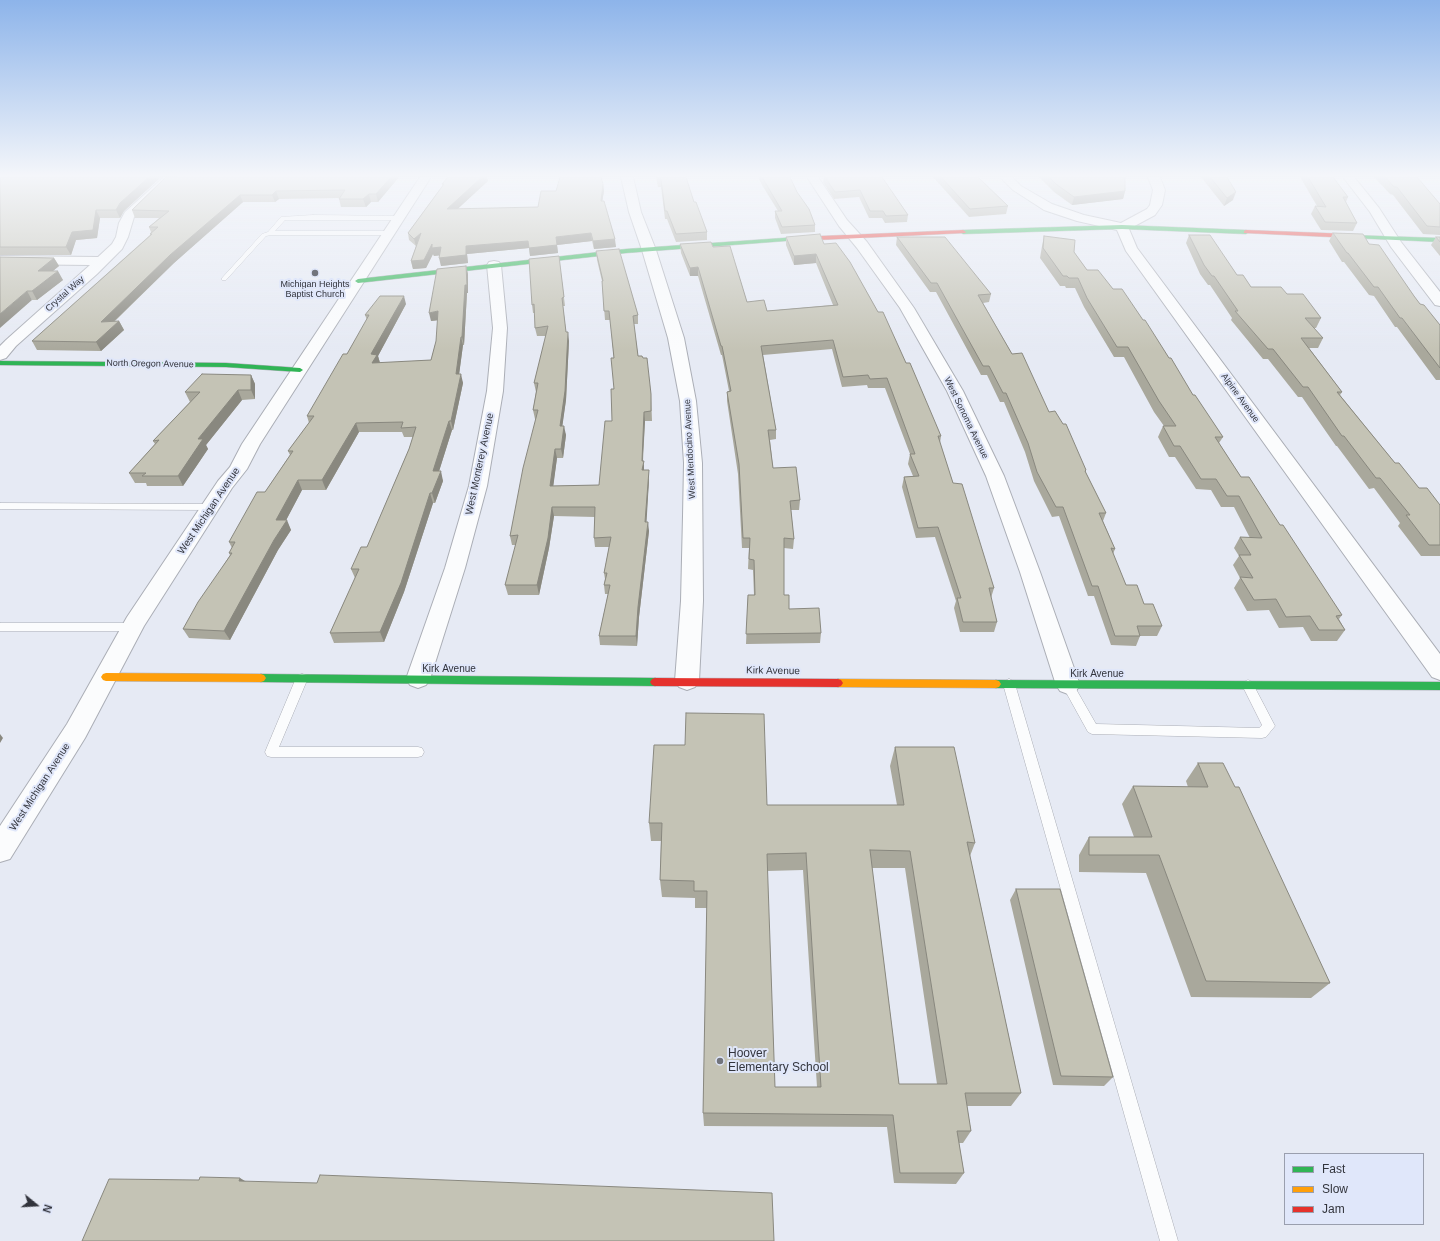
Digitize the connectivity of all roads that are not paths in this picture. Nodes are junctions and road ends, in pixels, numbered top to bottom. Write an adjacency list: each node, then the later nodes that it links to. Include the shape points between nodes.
1 (122, 235): 13 (street, Crystal Way, via 117,246)
2 (264, 235): 15 (lane)
3 (386, 235): 16 (street, West Michigan Avenue)
4 (643, 235): 11 (street, West Mendocino Avenue)
5 (854, 235): 11 (street); 31 (street, West Sonoma Avenue, via 907,308 955,391 995,476)
6 (1125, 235): 25 (street, Alpine Avenue, via 1131,248)
7 (1317, 235): 9 (street)
8 (1391, 235): 9 (street)
9 (1393, 238): 10 (street); 17 (street)
10 (1440, 240)
11 (649, 250): 14 (street); 29 (street, West Mendocino Avenue, via 676,338 688,401 693,463 693,516)
12 (0, 260): 13 (street)
13 (102, 261): 18 (street, Crystal Way, via 11,342)
14 (494, 265): 16 (street); 28 (street, West Monterey Avenue, via 500,328 496,390 478,486 455,568)
15 (224, 279)
16 (358, 281): 20 (street, West Michigan Avenue)
17 (1440, 302)
18 (0, 355)
19 (0, 364): 20 (street, North Oregon Avenue, via 226,365)
20 (300, 370): 22 (street, West Michigan Avenue)
21 (0, 506): 22 (lane)
22 (211, 507): 24 (street, West Michigan Avenue)
23 (0, 627): 24 (lane)
24 (133, 627): 26 (street, West Michigan Avenue)
25 (1440, 671)
26 (106, 676): 27 (street, Kirk Avenue); 35 (street, West Michigan Avenue, via 76,731)
27 (302, 678): 28 (street, Kirk Avenue); 34 (lane, via 271,752)
28 (418, 679): 29 (street, Kirk Avenue)
29 (688, 681): 30 (street, Kirk Avenue)
30 (1009, 684): 31 (street, Kirk Avenue); 36 (lane)
31 (1068, 685): 32 (street, Kirk Avenue); 32 (lane, via 1092,729 1262,733 1269,726)
32 (1248, 685): 33 (street, Kirk Avenue)
33 (1440, 686)
34 (418, 752)
35 (0, 850)
36 (1169, 1241)

